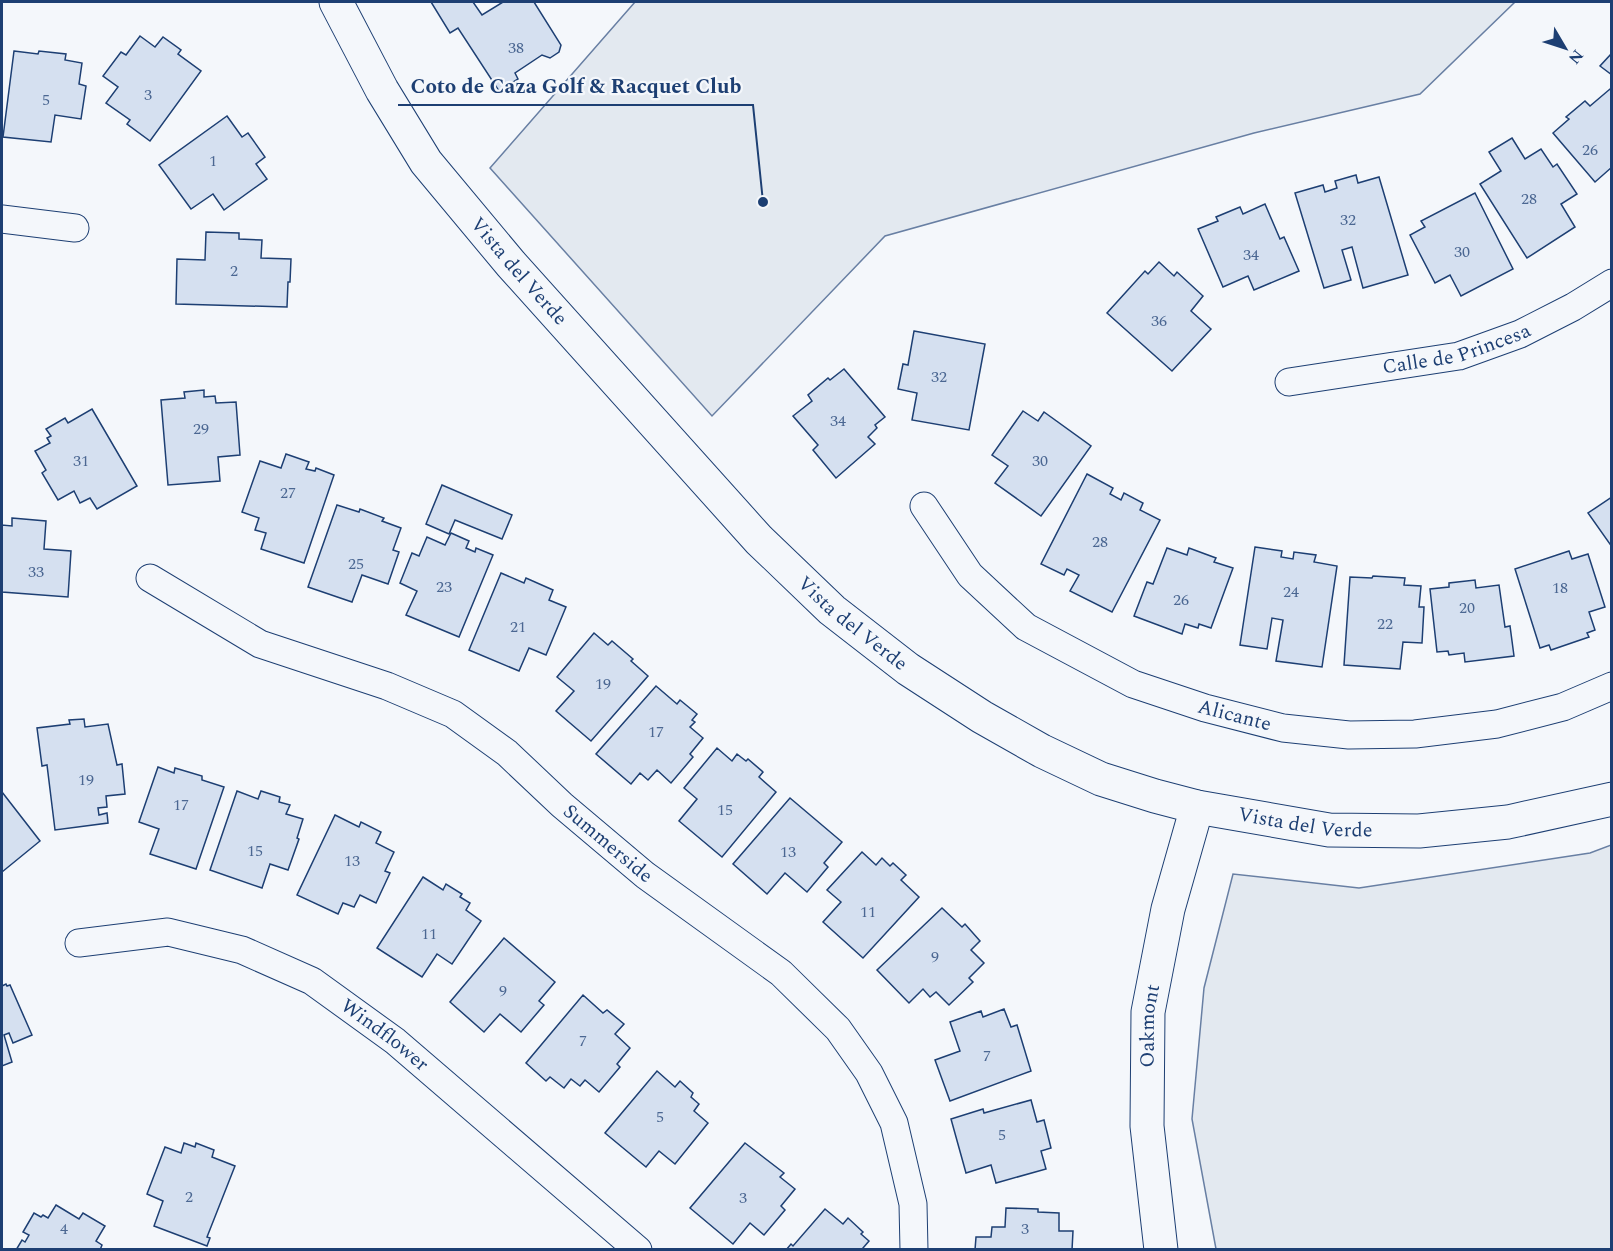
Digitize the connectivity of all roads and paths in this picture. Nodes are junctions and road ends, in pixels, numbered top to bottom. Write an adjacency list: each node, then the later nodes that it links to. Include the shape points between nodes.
1 (336, 2): 10 (street, Vista del Verde, via 382,90 426,162 511,264 759,540 832,610 908,669 1042,751 1101,778)
2 (2, 219): 3 (street)
3 (75, 228)
4 (1611, 283): 5 (street, Calle de Princesa, via 1520,334 1459,356)
5 (1289, 382)
6 (924, 506): 8 (street, Alicante, via 970,575 1026,627 1133,684 1205,708 1282,728 1349,735 1415,734 1497,724 1563,707)
7 (150, 578): 13 (street, Summerside, via 260,644 387,686 453,714 507,753 645,875 781,973 838,1029 868,1073 894,1123 914,1204)
8 (1611, 686)
9 (1611, 799): 10 (street, Vista del Verde, via 1508,822 1419,831 1329,830)
10 (1197, 807): 14 (street, Oakmont, via 1168,909 1148,1012 1147,1126)
11 (79, 943): 12 (street, Windflower, via 168,932 242,950 312,981 395,1041)
12 (638, 1250)
13 (914, 1250)
14 (1161, 1250)

